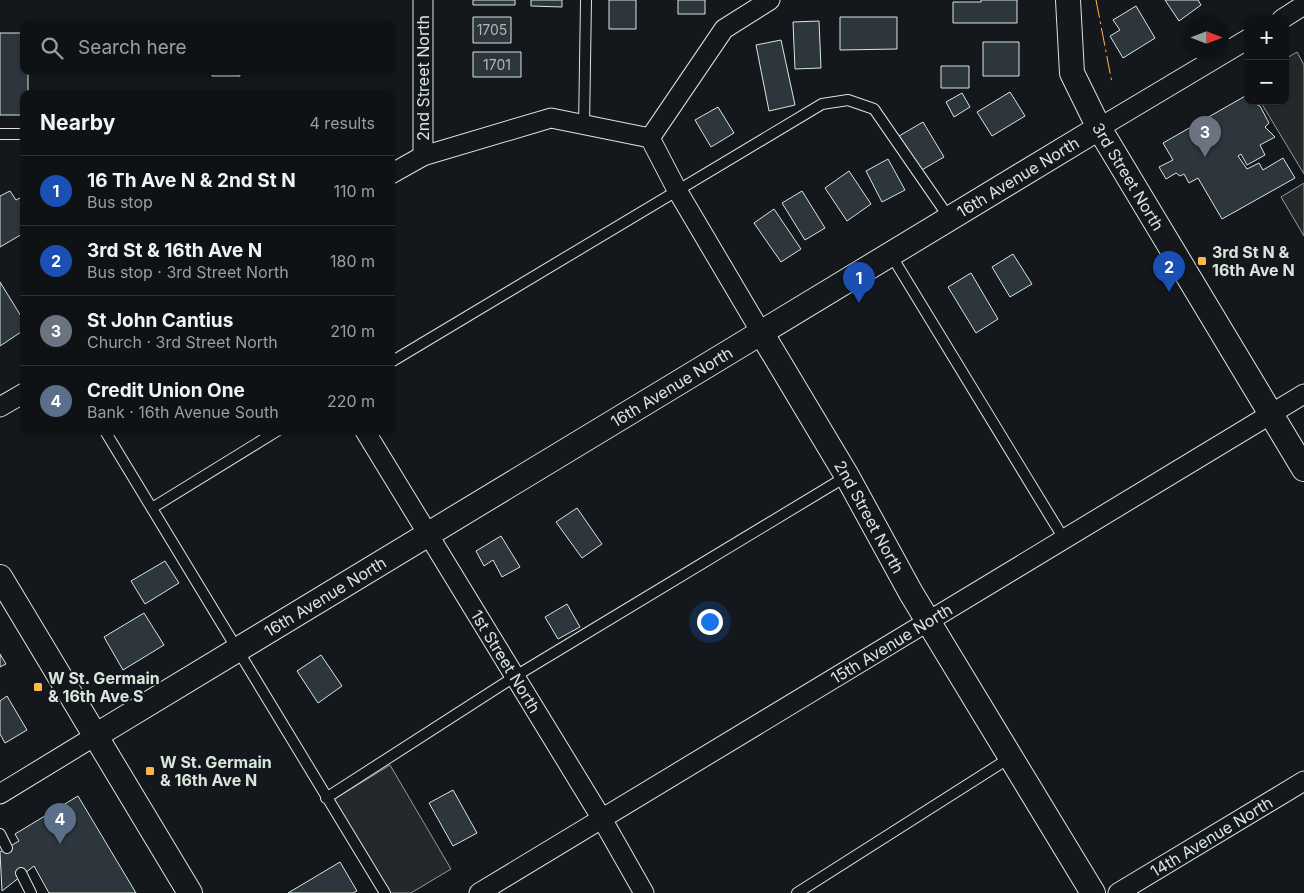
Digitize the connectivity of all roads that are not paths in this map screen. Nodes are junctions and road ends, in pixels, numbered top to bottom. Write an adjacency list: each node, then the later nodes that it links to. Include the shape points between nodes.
1 (423, 0): 13 (street, 2nd Street North)
2 (586, 0): 8 (lane)
3 (770, 0): 12 (street, via 724,29)
4 (1068, 0): 9 (street, 3rd Street North, via 1072,73)
5 (1304, 5): 6 (street)
6 (1288, 15)
7 (1244, 41): 9 (street, 16th Avenue North)
8 (584, 126): 12 (street); 13 (street, via 552,118)
9 (1099, 128): 16 (street, 16th Avenue North); 23 (street, 3rd Street North)
10 (0, 134): 11 (lane)
11 (20, 134)
12 (650, 138): 15 (street, 2nd Street North)
13 (423, 156): 14 (street)
14 (395, 167)
15 (677, 190): 16 (lane, via 822,104 848,100 874,109); 18 (street, 2nd Street North); 19 (lane)
16 (950, 219): 17 (street, 16th Avenue North)
17 (891, 255): 18 (street, 16th Avenue North); 31 (lane)
18 (762, 334): 28 (street, 2nd Street North); 30 (street, 16th Avenue North)
19 (395, 360)
20 (1304, 394): 23 (street, 15th Avenue North)
21 (20, 396): 22 (street)
22 (0, 407)
23 (1271, 414): 27 (street, 3rd Street North); 31 (street, 15th Avenue North)
24 (107, 435): 29 (lane)
25 (271, 435): 29 (lane)
26 (368, 435): 30 (street, 1st Street North)
27 (1304, 469)
28 (847, 476): 33 (street, 2nd Street North); 35 (lane)
29 (152, 508): 34 (lane)
30 (430, 534): 34 (street, 16th Avenue North); 35 (street, 1st Street North)
31 (1064, 539): 33 (street, 15th Avenue North)
32 (0, 577): 36 (street)
33 (928, 621): 37 (street, 2nd Street North); 41 (street, 15th Avenue North)
34 (238, 650): 36 (street, 16th Avenue North); 40 (lane)
35 (514, 677): 40 (lane); 41 (street, 1st Street North)
36 (95, 736): 39 (street); 46 (street)
37 (1010, 757): 50 (lane); 51 (street, 2nd Street North)
38 (1304, 781): 52 (street, 14th Avenue North)
39 (0, 794)
40 (326, 798): 47 (lane)
41 (602, 819): 48 (street, 15th Avenue North); 49 (street, 1st Street North)
42 (0, 834): 43 (lane)
43 (7, 848)
44 (22, 874): 45 (lane)
45 (31, 893)
46 (190, 893)
47 (385, 893)
48 (479, 893)
49 (644, 893)
50 (797, 893)
51 (1093, 893)
52 (1118, 893)

